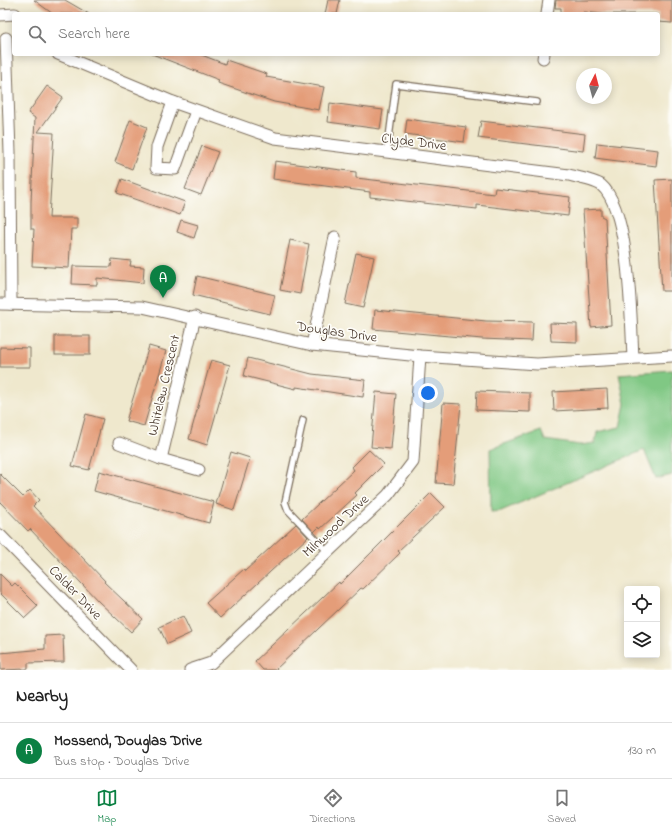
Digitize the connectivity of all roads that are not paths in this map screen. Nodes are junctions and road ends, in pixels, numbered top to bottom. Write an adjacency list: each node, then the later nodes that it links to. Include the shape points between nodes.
1 (549, 0): 2 (street)
2 (547, 12)
3 (12, 14): 4 (street)
4 (0, 15)
5 (7, 39): 12 (street, via 10,152)
6 (63, 56): 7 (street, Clyde Drive)
7 (173, 102): 9 (street, Clyde Drive); 9 (street, via 157,147 156,168 175,169)
8 (537, 102): 10 (lane, via 396,84)
9 (196, 111): 10 (street, Clyde Drive, via 275,138)
10 (387, 153): 17 (street, Clyde Drive, via 569,175 601,185 617,207 625,244)
11 (335, 237): 14 (street)
12 (5, 304): 13 (street, Douglas Drive, via 142,307)
13 (194, 317): 14 (street, Douglas Drive); 20 (street, Whitelaw Crescent)
14 (312, 344): 15 (street, Douglas Drive)
15 (420, 356): 17 (street, Douglas Drive, via 537,364); 23 (street, Milnwood Drive, via 413,462 388,495)
16 (672, 356): 17 (street, Douglas Drive)
17 (633, 358)
18 (303, 420): 23 (lane, via 285,502 288,510)
19 (120, 444): 20 (street, Whitelaw Crescent)
20 (161, 460): 21 (street, Whitelaw Crescent)
21 (199, 470)
22 (0, 535): 24 (street, Calder Drive)
23 (328, 552): 25 (street, Milnwood Drive, via 211,663)
24 (131, 670)
25 (190, 670)

